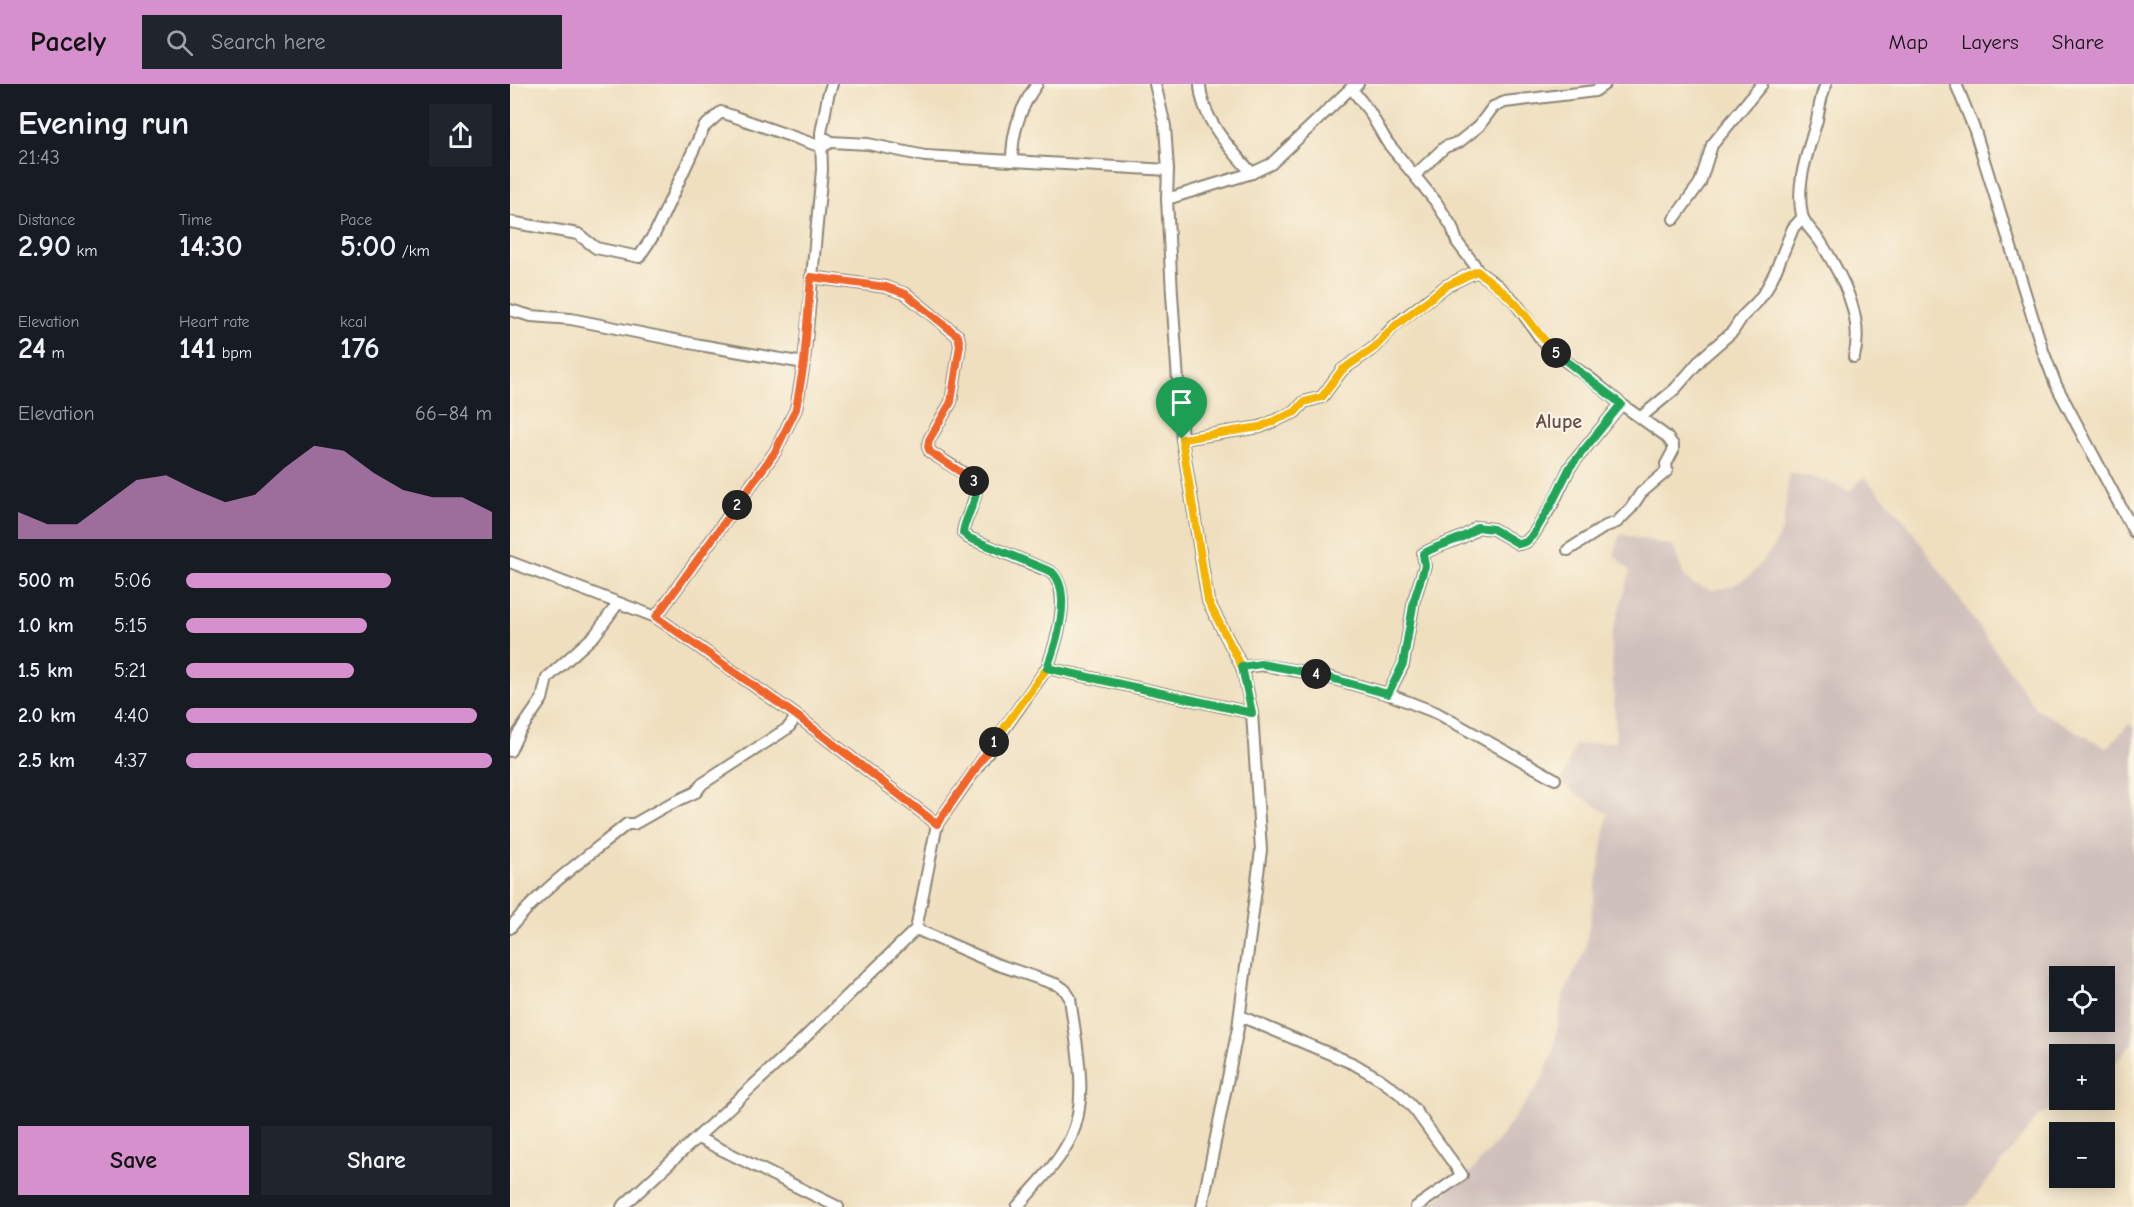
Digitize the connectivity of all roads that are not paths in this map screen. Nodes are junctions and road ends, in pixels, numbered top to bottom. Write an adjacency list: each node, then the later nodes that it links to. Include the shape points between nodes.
1 (832, 84): 10 (street, via 821,133)
2 (1037, 84): 11 (street, via 1018,120)
3 (1155, 84): 12 (street, via 1165,126)
4 (1200, 84): 13 (street, via 1205,111)
5 (1605, 84): 14 (street, via 1595,91 1505,102 1493,107 1479,126 1459,142 1445,147)
6 (1762, 84): 17 (street, via 1712,146 1700,183)
7 (1826, 84): 16 (street, via 1802,177)
8 (1956, 84): 27 (street, via 1975,130 2046,360)
9 (1354, 86): 13 (street, via 1281,156); 14 (street, via 1387,142)
10 (826, 144): 11 (street, via 868,144 925,156); 18 (street, via 721,112 704,127 660,224 639,257 596,248 578,234); 20 (street)
11 (1012, 160): 12 (street)
12 (1168, 170): 15 (street)
13 (1252, 173): 15 (street)
14 (1415, 175): 19 (street)
15 (1167, 200): 26 (street)
16 (1802, 218): 22 (street, via 1836,269 1856,317 1858,342); 25 (street, via 1793,228 1776,270 1757,302 1675,389)
17 (1674, 219)
18 (510, 222)
19 (1477, 271): 24 (street, via 1515,302 1541,339 1563,360); 26 (street, via 1446,286 1395,326 1375,347 1342,370 1322,397 1304,402 1295,412 1260,427)
20 (811, 277): 23 (street); 33 (street, via 886,287 906,294 958,336 951,402 928,447 976,483 963,533 1058,578 1061,616)
21 (510, 310): 23 (street)
22 (1854, 357)
23 (804, 363): 31 (street, via 796,409 775,452)
24 (1621, 404): 25 (street); 34 (street, via 1570,467 1526,542 1519,544 1493,529 1477,527 1470,534 1423,554 1425,566 1414,600 1403,664)
25 (1641, 417): 28 (street, via 1673,445 1667,471 1641,493 1617,522)
26 (1182, 439): 32 (street, via 1208,601)
27 (2134, 532)
28 (1568, 550)
29 (510, 562): 30 (street)
30 (618, 603): 31 (street); 37 (street, via 595,635 547,678 542,699)
31 (656, 617): 36 (street)
32 (1242, 667): 34 (street, via 1261,664 1317,674); 35 (street)
33 (1047, 668): 35 (street); 39 (street)
34 (1388, 694): 38 (street, via 1437,713)
35 (1252, 713): 42 (street, via 1261,850)
36 (797, 716): 39 (street); 40 (street, via 788,728 702,784 696,792 627,824 562,879 548,886)
37 (510, 751)
38 (1555, 779)
39 (937, 824): 41 (street)
40 (510, 928)
41 (916, 929): 43 (street); 46 (street, via 996,964 1058,985 1070,998 1081,1090 1079,1113 1072,1136 1060,1155)
42 (1240, 1016): 47 (street); 48 (street, via 1354,1064 1400,1094 1415,1110 1462,1175)
43 (698, 1138): 44 (street); 45 (street)
44 (622, 1207)
45 (838, 1207)
46 (1017, 1207)
47 (1202, 1207)
48 (1416, 1207)

